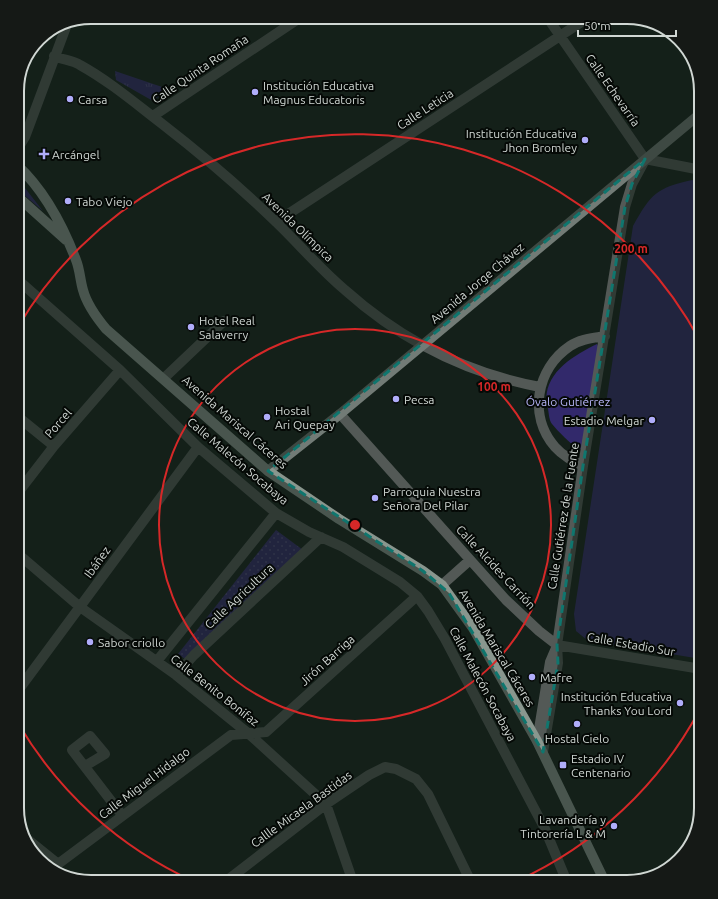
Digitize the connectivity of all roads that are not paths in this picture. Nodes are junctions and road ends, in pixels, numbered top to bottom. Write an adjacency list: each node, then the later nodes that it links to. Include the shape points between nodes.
1 (291, 24): 7 (street, Calle Quinta Romaña)
2 (551, 24): 5 (street, Calle Echevarría)
3 (578, 24): 5 (street, Calle Leticia)
4 (65, 29): 6 (street)
5 (559, 37): 10 (street, Calle Echevarría); 14 (street, Calle Leticia)
6 (54, 56): 7 (street, Avenida Olímpica, via 79,64); 9 (street)
7 (153, 116): 14 (street, Avenida Olímpica, via 199,152)
8 (694, 119): 10 (main road, Avenida Jorge Chávez)
9 (24, 139)
10 (646, 159): 11 (street); 18 (street, Calle Gutiérrez de la Fuente, via 632,184 625,207); 19 (main road, Avenida Jorge Chávez)
11 (694, 169)
12 (24, 172): 15 (main road, Avenida Mariscal Cáceres, via 57,218)
13 (24, 202): 15 (main road, Avenida Mariscal Cáceres)
14 (276, 222): 19 (street, Avenida Olímpica, via 345,291 381,319)
15 (67, 241): 21 (main road, Avenida Mariscal Cáceres, via 77,261 83,291 95,316 106,329)
16 (24, 285): 20 (street, Calle Malecón Socabaya)
17 (224, 321): 21 (street)
18 (605, 336): 22 (street, via 587,338 571,345 553,361); 27 (street, Calle Gutiérrez de la Fuente)
19 (422, 345): 22 (street, Avenida Olímpica, via 479,372); 23 (main road, Avenida Jorge Chávez)
20 (120, 370): 25 (street, Porcel); 26 (street, Calle Malecón Socabaya)
21 (164, 378): 28 (main road, Avenida Mariscal Cáceres)
22 (540, 387): 27 (street, via 540,420 546,435 564,455)
23 (340, 414): 28 (main road, Avenida Jorge Chávez); 33 (street, Calle Alcides Carrión)
24 (24, 422): 25 (street)
25 (54, 446): 29 (street, Porcel)
26 (198, 447): 30 (street, Calle Malecón Socabaya); 36 (street, Ibáñez)
27 (583, 466): 37 (street, Calle Gutiérrez de la Fuente)
28 (268, 471): 34 (main road, Avenida Mariscal Cáceres, via 339,519 423,570)
29 (24, 485)
30 (276, 513): 31 (street, Calle Malecón Socabaya); 38 (street, Calle Agricultura)
31 (321, 537): 35 (street, Calle Malecón Socabaya, via 378,567); 40 (street, Calle Agricultura, via 194,654)
32 (24, 559): 36 (street, Calle Benito Bonifaz)
33 (470, 560): 34 (street); 37 (street, Calle Alcides Carrión, via 506,600)
34 (442, 585): 43 (main road, Avenida Mariscal Cáceres, via 472,628)
35 (417, 596): 42 (street, Jirón Barriga, via 266,732); 52 (street, Calle Malecón Socabaya, via 445,639 545,829)
36 (80, 607): 38 (street, Calle Benito Bonifaz); 41 (street, Ibáñez)
37 (557, 644): 39 (street, Calle Estadio Sur); 43 (street, Calle Gutiérrez de la Fuente, via 550,662); 44 (street, Calle Gutiérrez de la Fuente, via 558,663)
38 (157, 661): 40 (street, Calle Benito Bonifaz)
39 (694, 668)
40 (176, 675): 42 (street, Calle Benito Bonifaz)
41 (24, 683)
42 (249, 734): 46 (street, Calle Benito Bonifaz); 47 (street, Calle Miguel Hidalgo, via 231,735)
43 (537, 741): 44 (main road)
44 (543, 752): 53 (main road)
45 (85, 766): 47 (street)
46 (326, 804): 49 (street, Callle Micaela Bastidas); 50 (street, Calle Benito Bonifaz); 51 (street, Callle Micaela Bastidas, via 369,775 385,768 396,769 416,779 428,794)
47 (122, 815): 48 (street, Calle Miguel Hidalgo, via 58,864)
48 (38, 848)
49 (234, 875)
50 (351, 875)
51 (468, 875)
52 (564, 875)
53 (602, 875)

